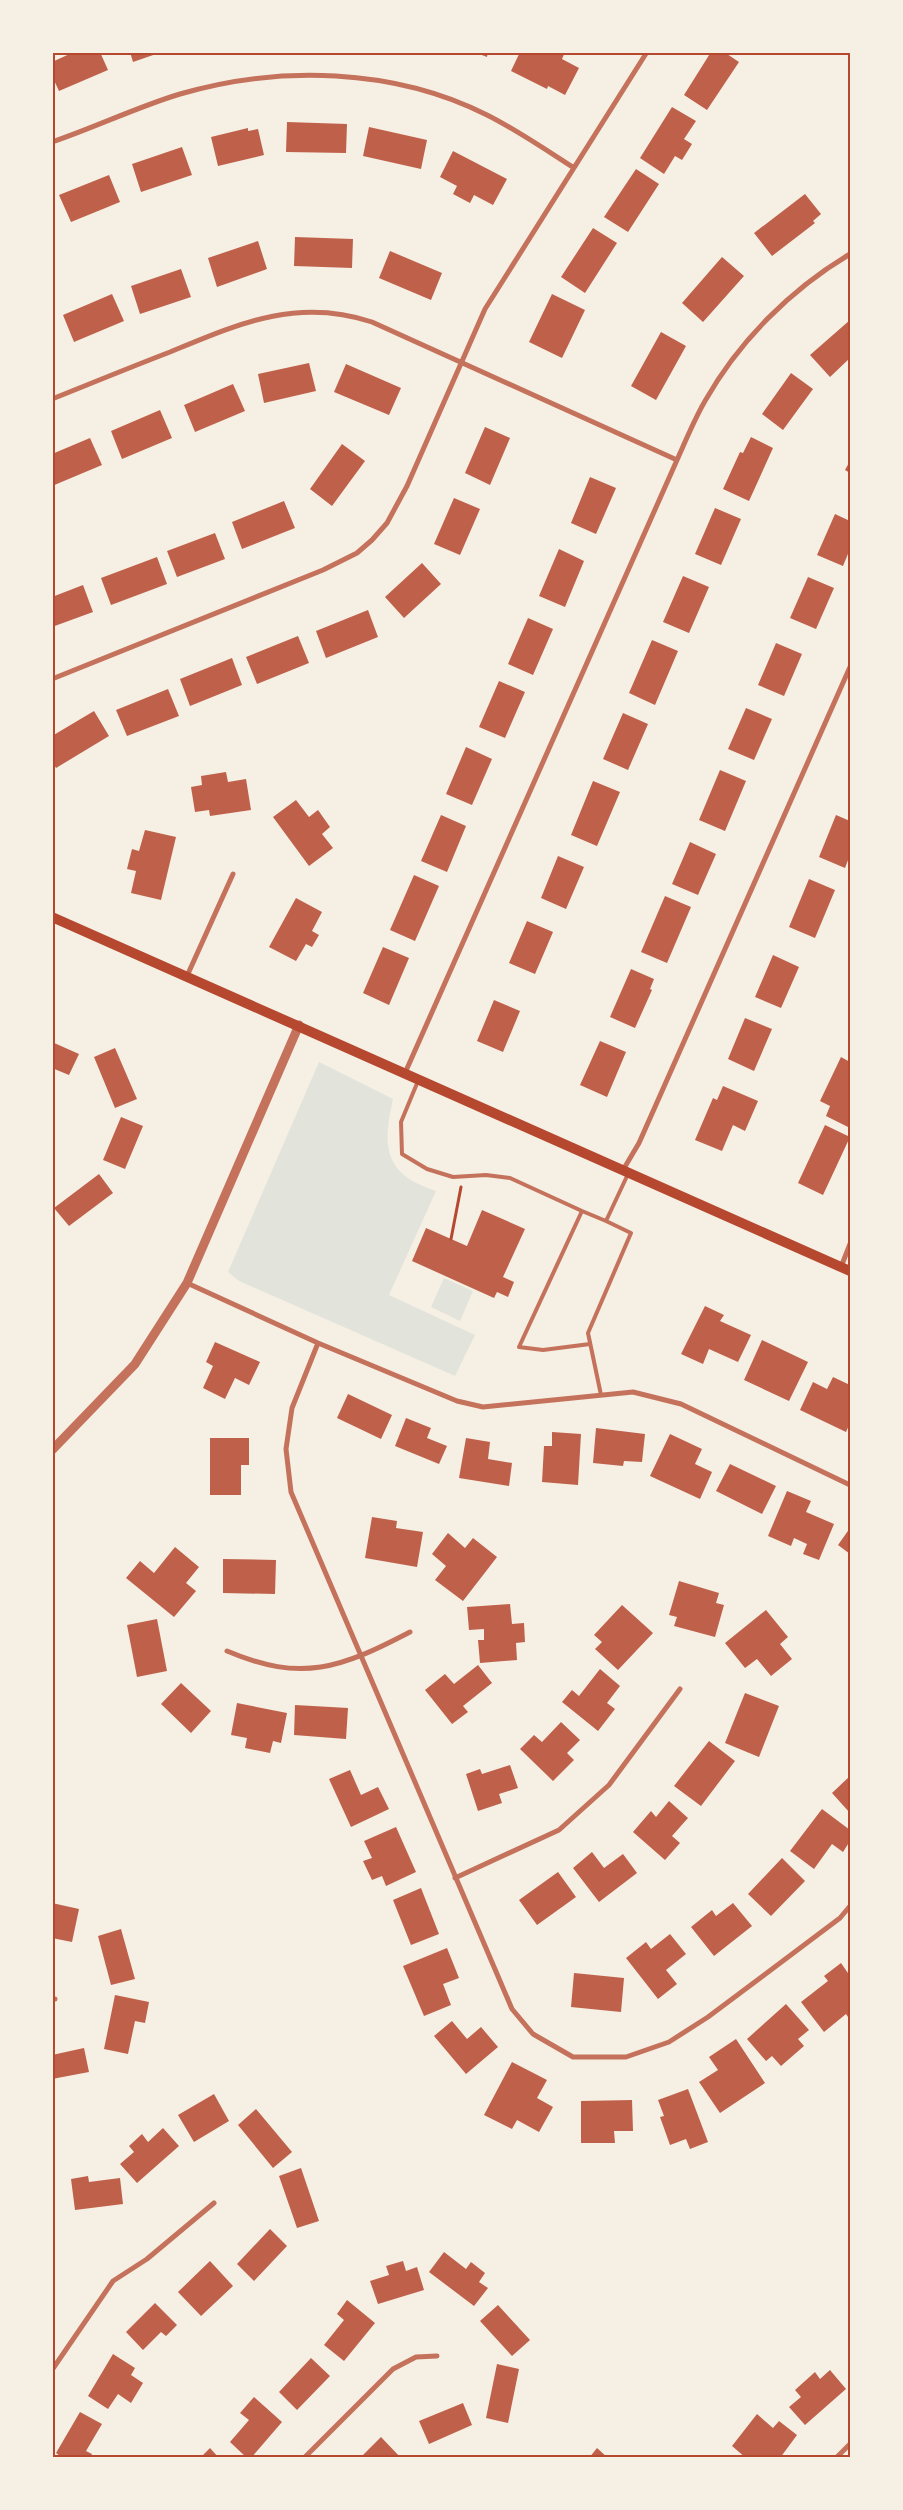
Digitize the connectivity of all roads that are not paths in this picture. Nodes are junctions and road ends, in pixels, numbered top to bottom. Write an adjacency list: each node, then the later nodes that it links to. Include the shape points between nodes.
1 (648, 52): 3 (street)
2 (52, 142): 3 (street, via 150,104 206,87 258,78 349,76 415,89 466,105 502,123)
3 (574, 168): 5 (street, via 496,291)
4 (850, 254): 7 (street, via 787,300 739,353 705,402)
5 (460, 362): 6 (street, via 355,316 292,313 244,322); 7 (street); 9 (street, via 397,506 372,540 357,553 323,570)
6 (52, 399)
7 (677, 460): 14 (street)
8 (850, 667): 16 (street)
9 (52, 678)
10 (233, 874): 12 (street)
11 (52, 917): 12 (main road)
12 (187, 976): 13 (main road)
13 (299, 1025): 14 (main road); 22 (street)
14 (405, 1073): 15 (main road)
15 (419, 1079): 16 (main road); 17 (lane, via 401,1122 402,1154 427,1170 453,1177 486,1175 510,1178)
16 (626, 1172): 18 (lane); 20 (main road)
17 (582, 1211): 18 (lane); 24 (lane, via 519,1347 543,1350)
18 (606, 1221): 24 (lane, via 632,1233 588,1333)
19 (850, 1244): 20 (street)
20 (840, 1267): 21 (main road)
21 (850, 1272)
22 (187, 1283): 23 (street); 26 (street, via 135,1364)
23 (318, 1343): 25 (street, via 458,1401 483,1407); 30 (street, via 292,1408 286,1449 291,1492)
24 (590, 1344): 25 (lane)
25 (600, 1395): 27 (street, via 633,1392 681,1404)
26 (52, 1450)
27 (850, 1485)
28 (410, 1632): 30 (street)
29 (227, 1651): 30 (street, via 287,1669 333,1665)
30 (363, 1657): 32 (street)
31 (680, 1689): 32 (street, via 609,1785 559,1830)
32 (455, 1878): 33 (street, via 512,2009 533,2034 573,2056 626,2058 669,2042 708,2017 840,1918)
33 (850, 1906)
34 (214, 2203): 36 (street, via 114,2281)
35 (436, 2356): 38 (street, via 416,2357 393,2369)
36 (52, 2370)
37 (850, 2444): 39 (street)
38 (304, 2458)
39 (836, 2458)

